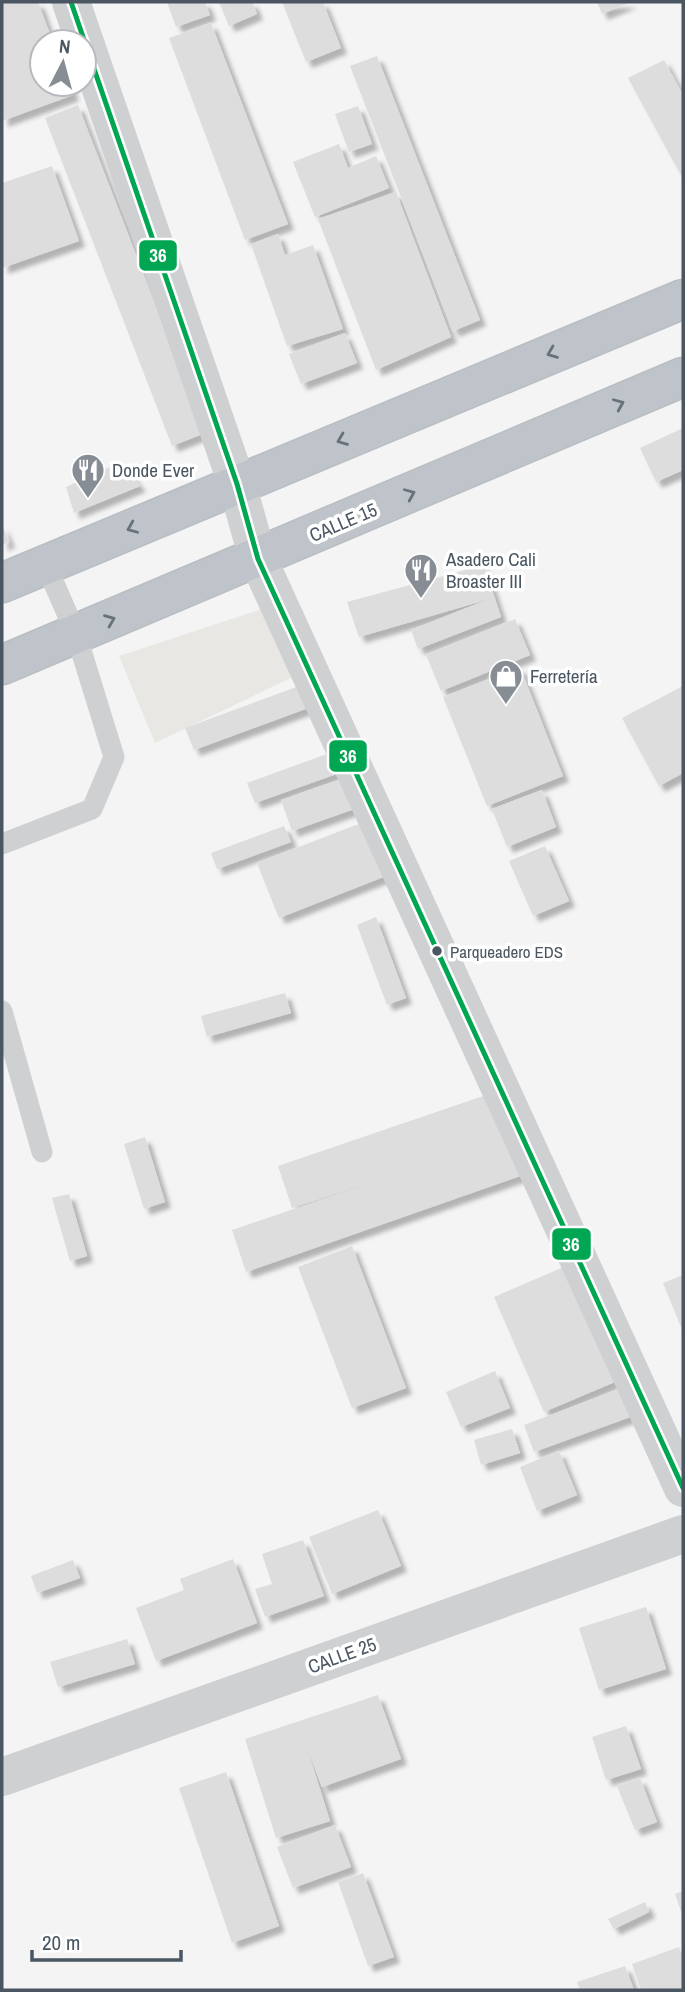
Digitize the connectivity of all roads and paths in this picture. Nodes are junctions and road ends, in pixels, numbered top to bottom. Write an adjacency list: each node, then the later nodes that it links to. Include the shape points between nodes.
1 (71, 2): 4 (street)
2 (683, 299): 4 (highway, one-way to 4)
3 (683, 377): 5 (highway, CALLE 15, one-way to 3)
4 (236, 484): 5 (street); 6 (highway, one-way to 6)
5 (258, 559): 8 (highway, CALLE 15, one-way to 5); 13 (street)
6 (46, 565): 7 (highway); 8 (lane)
7 (2, 583)
8 (76, 634): 9 (highway, CALLE 15); 10 (lane, via 114,757 92,809)
9 (2, 665)
10 (2, 844)
11 (2, 1011): 12 (lane)
12 (42, 1152)
13 (683, 1488)
14 (683, 1534): 15 (street, CALLE 25)
15 (2, 1777)

